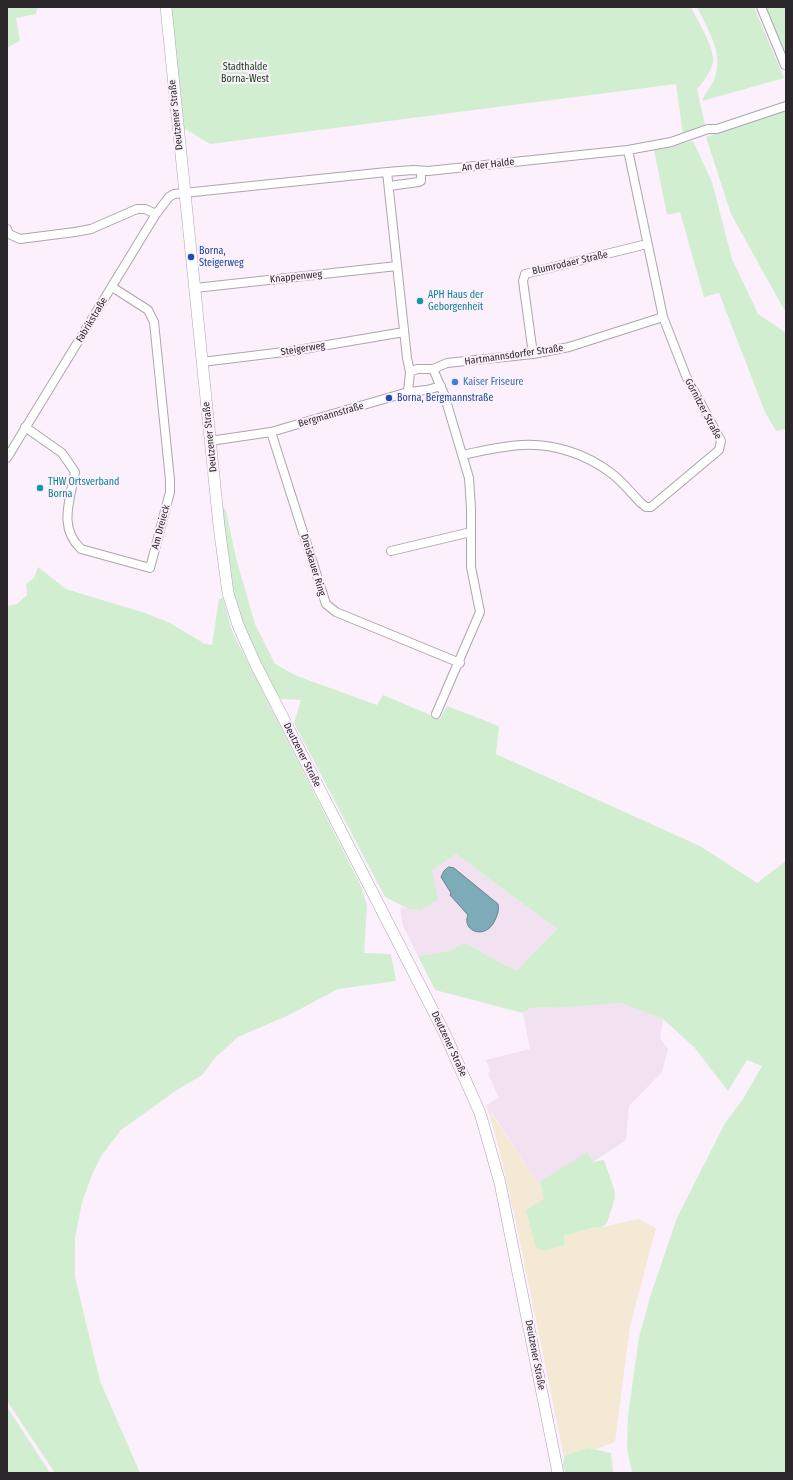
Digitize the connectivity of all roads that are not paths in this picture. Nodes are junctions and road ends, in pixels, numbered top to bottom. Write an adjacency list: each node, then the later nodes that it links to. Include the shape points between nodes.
1 (166, 7): 9 (main road, Deutzener Straße)
2 (761, 7): 3 (street)
3 (785, 66)
4 (786, 106): 5 (street, An der Halde, via 671,142)
5 (628, 150): 6 (street, An der Halde, via 428,172); 12 (street, Görnitzer Straße)
6 (421, 170): 7 (street, An der Halde); 8 (street, via 421,181)
7 (387, 172): 8 (street); 9 (street, An der Halde)
8 (389, 186): 13 (street)
9 (184, 193): 10 (street, Fabrikstraße, via 169,197); 15 (main road, Deutzener Straße)
10 (156, 214): 11 (street, via 145,209 137,209 91,229 20,239 9,234); 14 (street, Fabrikstraße)
11 (7, 229)
12 (647, 244): 16 (street, Görnitzer Straße); 18 (street, Blumrodaer Straße, via 525,274 523,281)
13 (397, 266): 15 (street, Knappenweg); 17 (street)
14 (112, 287): 24 (street, Fabrikstraße); 24 (street, Am Dreieck, via 148,310 154,322 170,492 150,568 80,549 72,541 68,532 67,517 75,472 62,453)
15 (195, 288): 19 (main road, Deutzener Straße)
16 (663, 317): 18 (street, Hartmannsdorfer Straße, via 569,347); 27 (street, Görnitzer Straße, via 686,376 721,441 719,450 656,504 651,507 643,505 612,473 585,458 546,445 522,445)
17 (404, 332): 19 (street, Steigerweg, via 292,352); 21 (street)
18 (533, 354): 20 (street, Hartmannsdorfer Straße, via 447,363)
19 (202, 362): 26 (main road, Deutzener Straße)
20 (433, 368): 21 (street); 22 (street)
21 (410, 372): 23 (street)
22 (441, 386): 23 (street, Bergmannstraße); 27 (street)
23 (408, 392): 25 (street, Bergmannstraße)
24 (25, 427): 28 (street, Fabrikstraße)
25 (271, 432): 26 (street, Bergmannstraße); 31 (street, Dreiskauer Ring, via 326,604 336,612)
26 (210, 442): 33 (main road, Deutzener Straße, via 224,574 244,640 446,1034 480,1113 500,1183)
27 (462, 455): 29 (street, via 470,485)
28 (7, 458)
29 (471, 532): 30 (street); 31 (street, via 471,568 480,612)
30 (392, 551)
31 (460, 663): 32 (street)
32 (436, 714)
33 (558, 1473)

